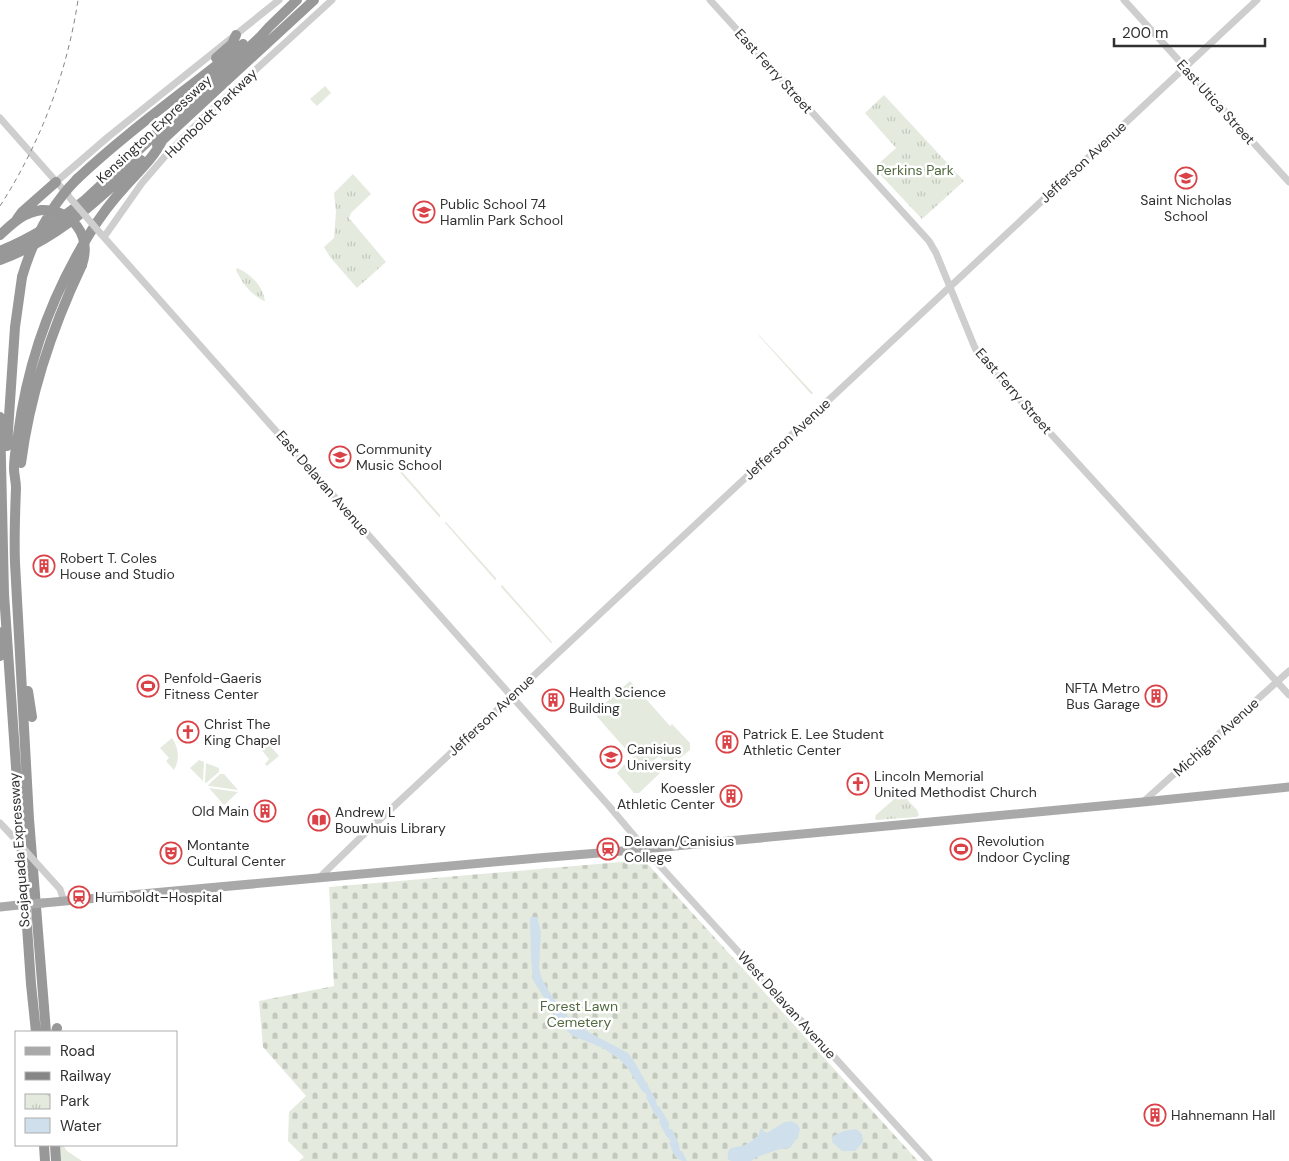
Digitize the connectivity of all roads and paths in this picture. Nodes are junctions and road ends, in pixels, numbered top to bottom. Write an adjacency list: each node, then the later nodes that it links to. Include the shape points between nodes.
1 (279, 0): 9 (street)
2 (297, 0): 8 (highway, Kensington Expressway)
3 (314, 0): 13 (highway, Kensington Expressway)
4 (332, 0): 18 (street, Humboldt Parkway, via 167,154)
5 (710, 0): 21 (street, East Ferry Street, via 929,241)
6 (1124, 0): 10 (street, East Utica Street)
7 (1256, 0): 10 (street, Jefferson Avenue)
8 (269, 27): 11 (highway, via 256,33); 19 (highway, Kensington Expressway, via 78,206 44,230)
9 (236, 34): 11 (highway, via 232,44); 14 (street)
10 (1185, 68): 15 (street, East Utica Street); 21 (street, Jefferson Avenue)
11 (164, 106): 23 (highway, bridge, via 77,179 59,200 34,243 22,277 15,326)
12 (0, 118): 14 (street, East Delavan Avenue)
13 (162, 141): 20 (highway, Kensington Expressway, via 67,225 37,244); 24 (highway, via 100,218 56,296 25,391 15,452)
14 (56, 182): 16 (highway); 18 (street, East Delavan Avenue, bridge)
15 (1289, 182)
16 (17, 219): 17 (highway); 24 (highway, bridge, via 42,210 63,214 79,228 85,249 43,361)
17 (0, 235)
18 (103, 235): 31 (street, East Delavan Avenue)
19 (0, 251)
20 (0, 260)
21 (950, 287): 29 (street, East Ferry Street, via 979,355); 31 (street, Jefferson Avenue)
22 (0, 417): 23 (highway)
23 (2, 479): 25 (highway, Scajaquada Expressway)
24 (16, 486): 26 (highway, Scajaquada Expressway, via 15,563)
25 (4, 594): 27 (highway); 40 (highway, Scajaquada Expressway)
26 (21, 652): 32 (highway, via 26,665); 41 (highway, Scajaquada Expressway)
27 (0, 656)
28 (1289, 671): 29 (street, Michigan Avenue)
29 (1277, 682): 30 (street, East Ferry Street); 34 (street, Michigan Avenue)
30 (1289, 696)
31 (512, 697): 36 (street, East Delavan Avenue); 37 (street, Jefferson Avenue)
32 (32, 718)
33 (1289, 787): 34 (main road)
34 (1144, 802): 36 (main road)
35 (0, 823): 38 (street, bridge, via 60,889)
36 (645, 848): 37 (main road); 44 (street, West Delavan Avenue)
37 (319, 878): 38 (main road)
38 (64, 901): 39 (main road, bridge)
39 (0, 907)
40 (36, 1031)
41 (46, 1031)
42 (55, 1146): 43 (highway)
43 (56, 1161)
44 (929, 1161)

